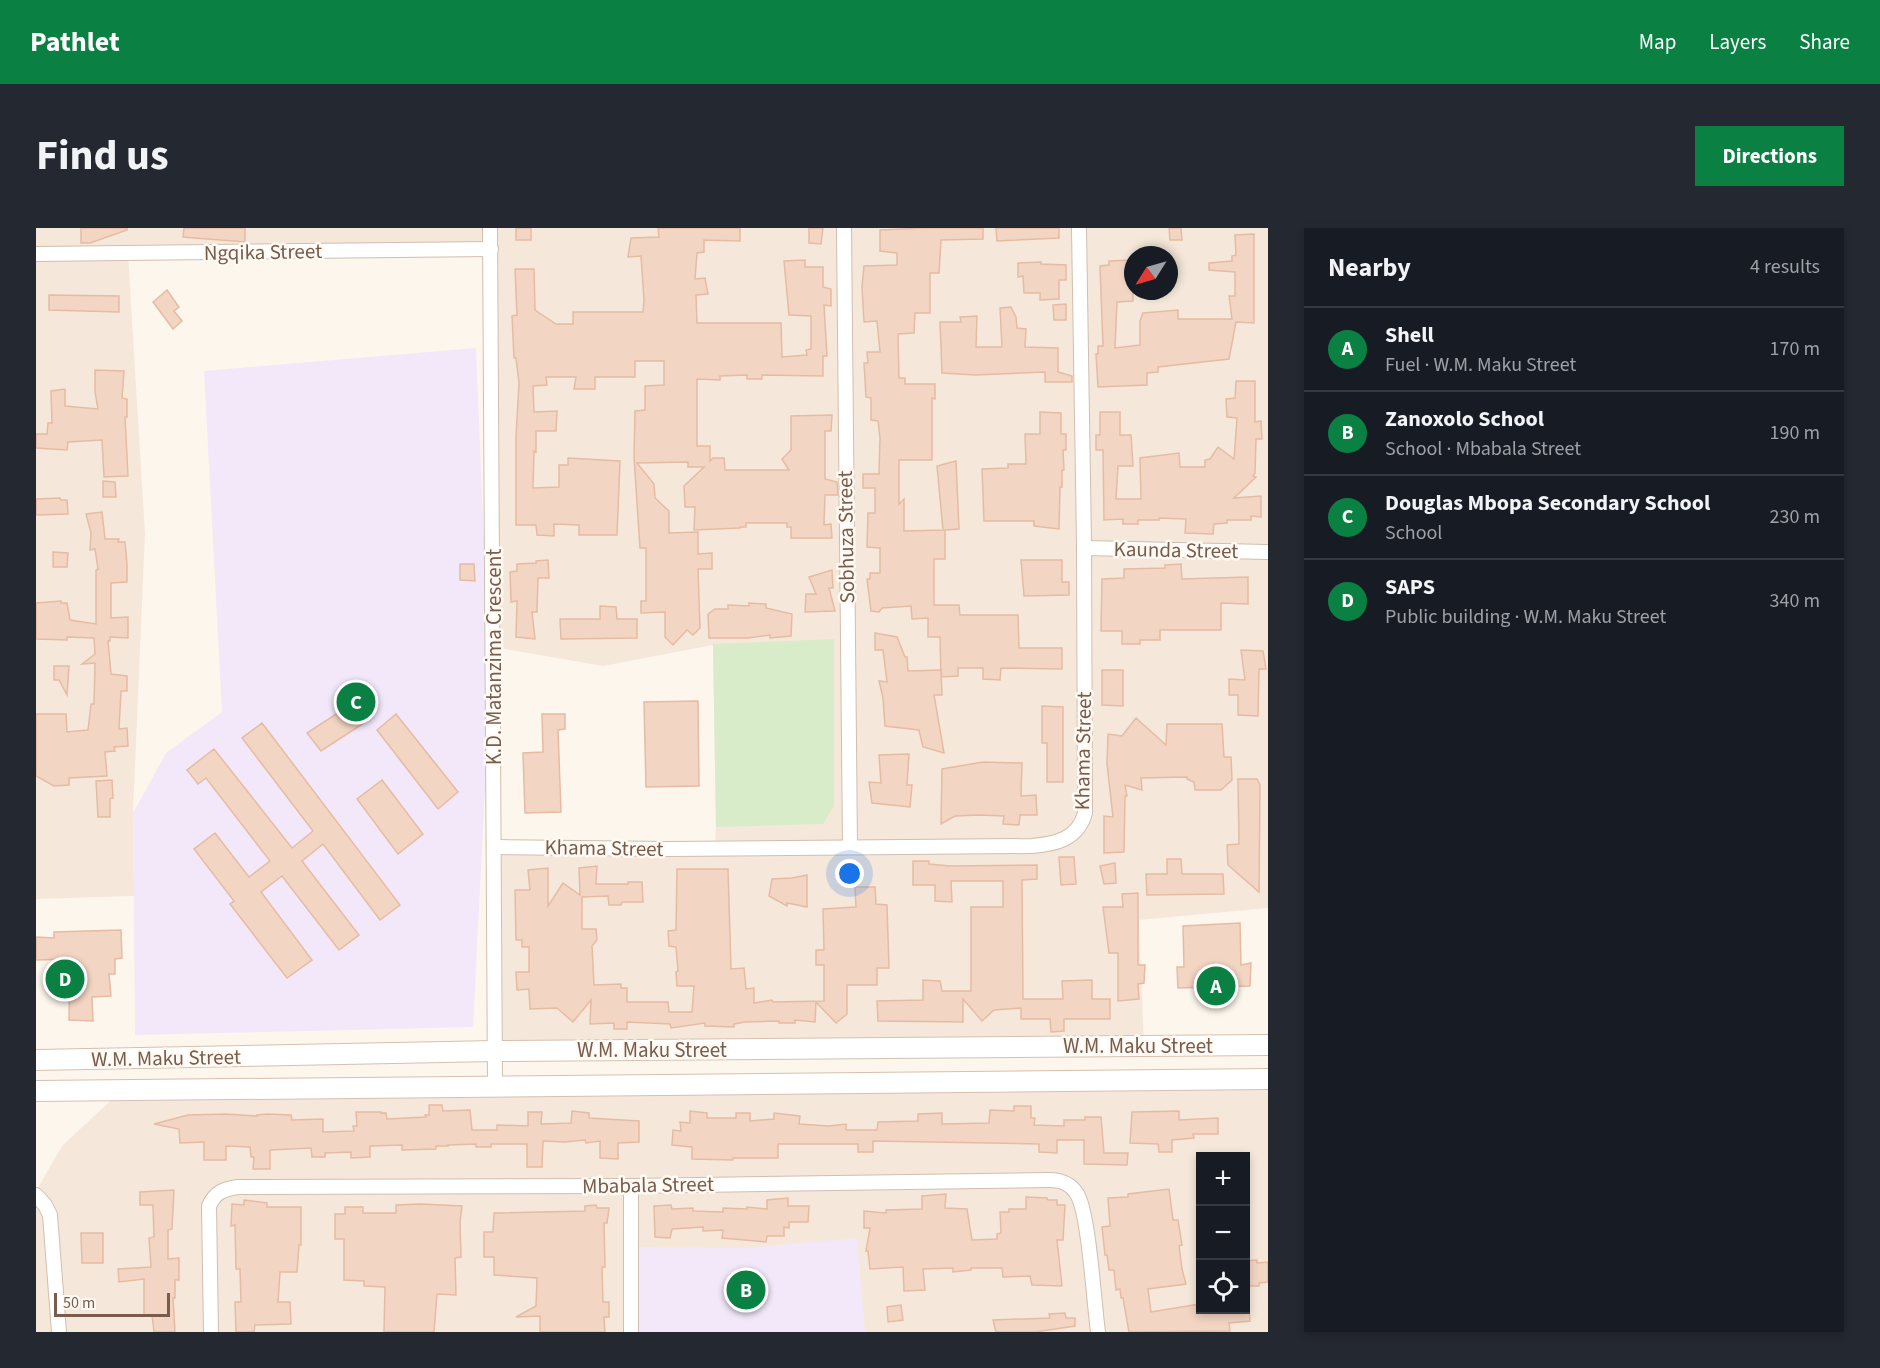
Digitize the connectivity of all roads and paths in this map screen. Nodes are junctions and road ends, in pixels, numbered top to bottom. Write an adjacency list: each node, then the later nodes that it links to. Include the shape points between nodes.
1 (490, 228): 4 (street, K.D. Matanzima Crescent)
2 (844, 228): 8 (street, Sobhuza Street)
3 (1079, 228): 6 (street, Khama Street)
4 (490, 249): 5 (street, Ngqika Street); 9 (street, K.D. Matanzima Crescent)
5 (36, 254)
6 (1084, 548): 7 (street, Kaunda Street); 8 (street, Khama Street, via 1084,813 1077,830 1060,843 1032,846)
7 (1268, 552)
8 (850, 846): 9 (street, Khama Street)
9 (494, 847): 11 (street, K.D. Matanzima Crescent)
10 (1268, 1045): 11 (street, W.M. Maku Street)
11 (495, 1052): 12 (street, W.M. Maku Street); 14 (street, K.D. Matanzima Crescent)
12 (36, 1060)
13 (1268, 1079): 14 (street, W.M. Maku Street)
14 (495, 1086): 15 (street, W.M. Maku Street)
15 (36, 1090)
16 (631, 1186): 19 (street, Mbabala Street, via 238,1186 219,1191 212,1197 208,1215); 20 (street); 21 (street, Mbabala Street, via 1058,1180 1073,1189 1082,1207)
17 (36, 1195): 18 (street, via 49,1211 52,1222)
18 (59, 1332)
19 (212, 1332)
20 (631, 1332)
21 (1098, 1332)

